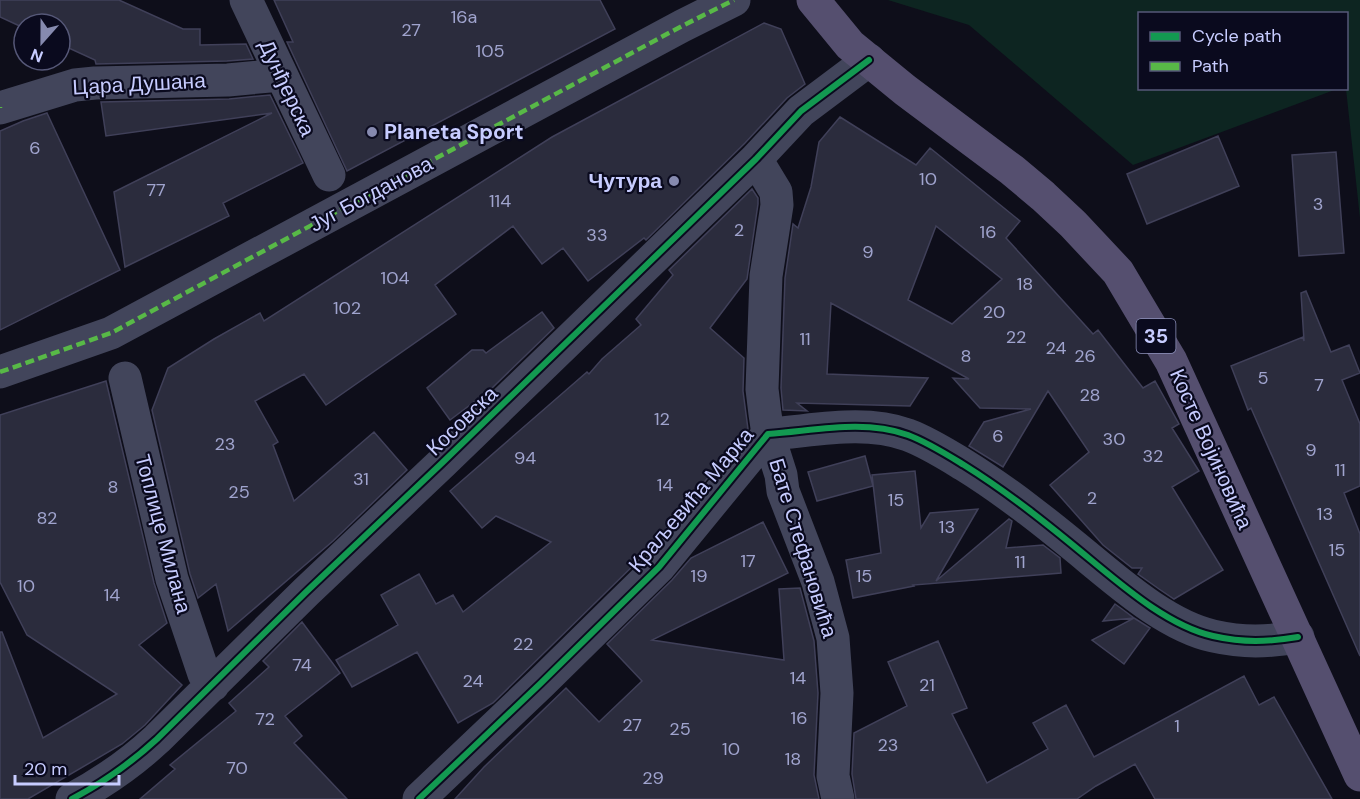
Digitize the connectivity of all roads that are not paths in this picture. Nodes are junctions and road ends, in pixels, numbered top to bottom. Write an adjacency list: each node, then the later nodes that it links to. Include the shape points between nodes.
1 (246, 0): 5 (street, Дунђерска)
2 (734, 0): 9 (street, Југ Богданова, via 111,333)
3 (813, 0): 4 (main road, Косте Војиновића / 35, via 850,45)
4 (868, 60): 7 (street, Косовска, via 801,111); 12 (main road, Косте Војиновића / 35, via 1043,196 1118,273 1171,361)
5 (281, 75): 6 (street, Цара Душана, via 85,84); 8 (street, Дунђерска)
6 (0, 108)
7 (756, 159): 11 (street, Бате Стефановића, via 776,192 777,205 766,276 762,389); 13 (street, Косовска)
8 (329, 175)
9 (0, 372)
10 (125, 378): 13 (street, Топлице Милана, via 172,579 204,674)
11 (768, 434): 12 (street, Краљевића Марка, via 850,427 909,435 1005,493 1155,610 1210,636 1241,642); 15 (street, Бате Стефановића, via 783,491 818,582 833,638 837,693); 17 (street, Краљевића Марка, via 659,567)
12 (1298, 637): 14 (main road, Косте Војиновића / 35)
13 (213, 685): 16 (street, Косовска, via 133,761)
14 (1360, 775)
15 (829, 791)
16 (72, 799)
17 (419, 799)

